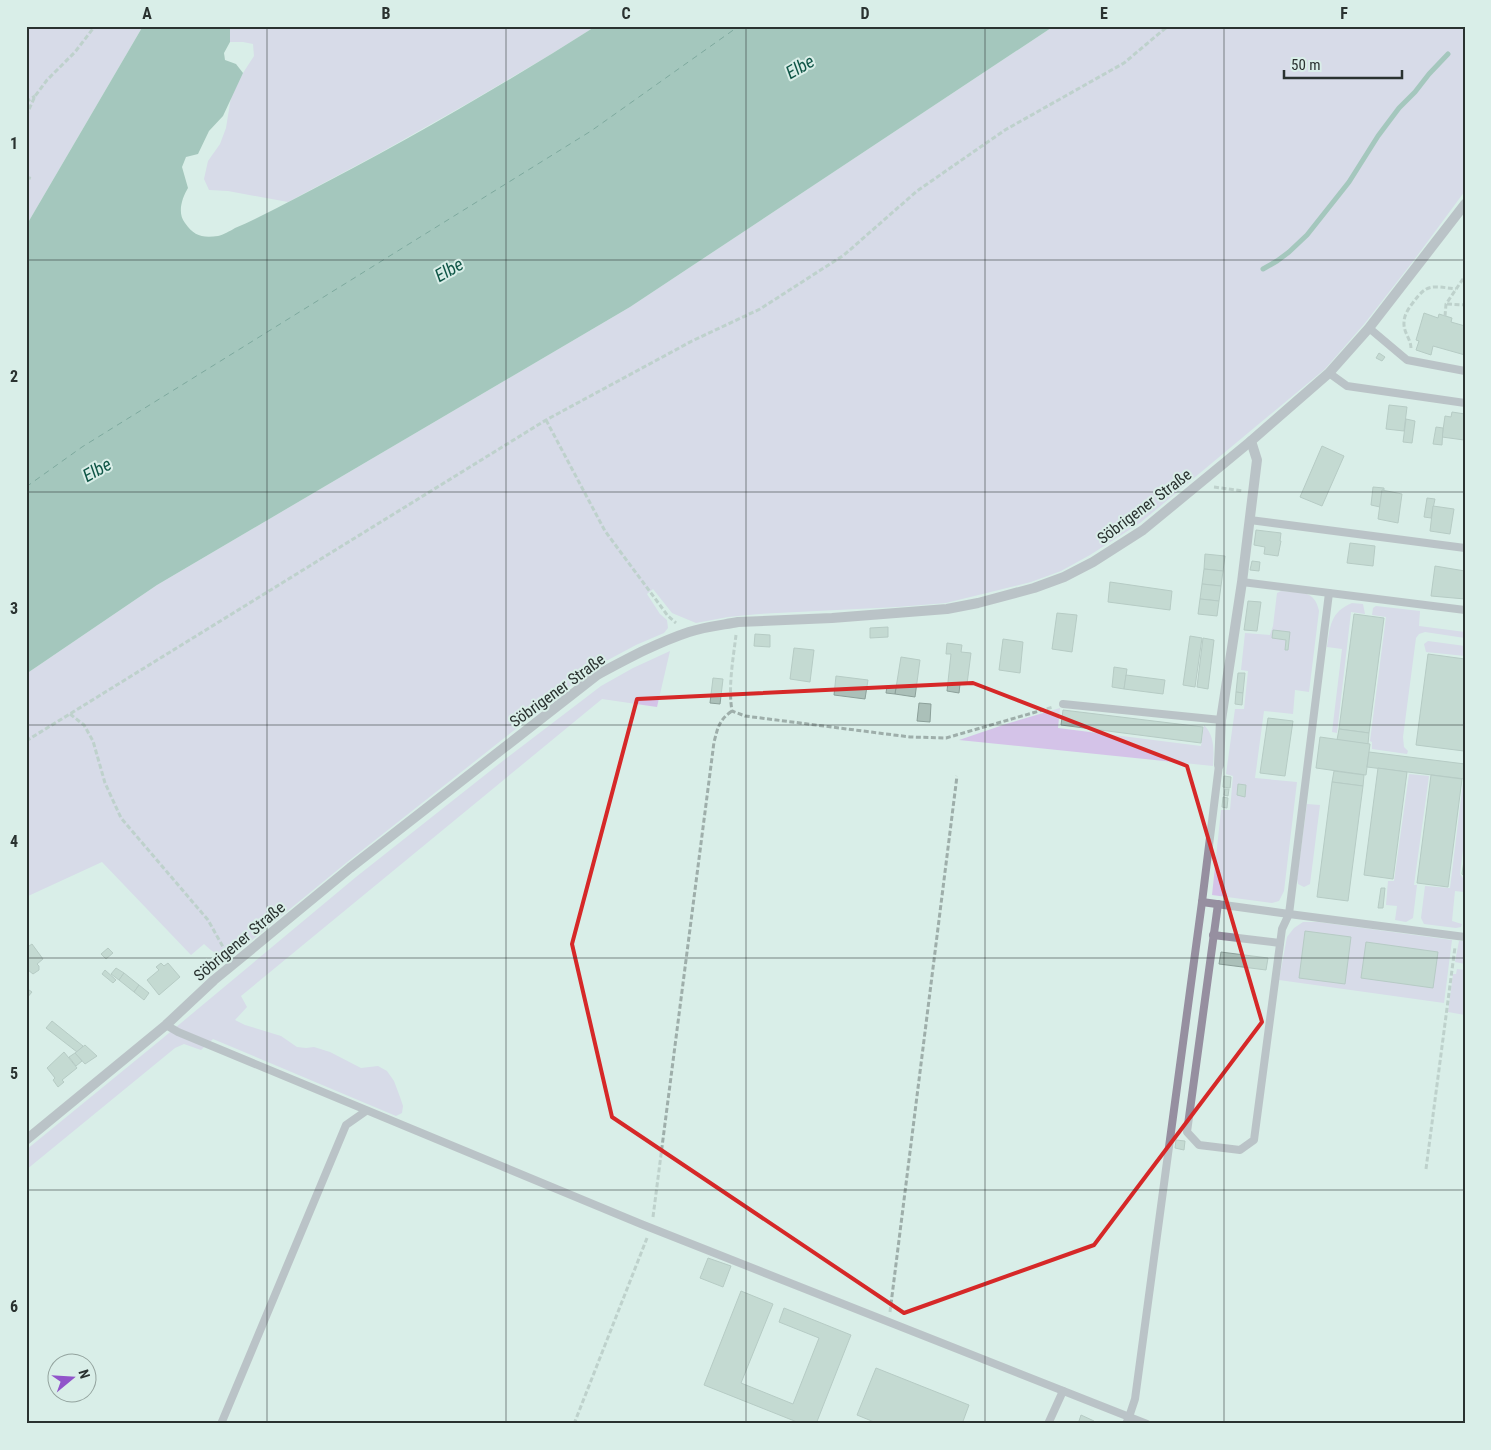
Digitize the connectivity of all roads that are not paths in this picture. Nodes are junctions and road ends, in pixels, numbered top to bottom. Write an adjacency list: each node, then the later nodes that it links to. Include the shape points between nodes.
1 (1465, 204): 2 (street, Söbrigener Straße)
2 (1369, 328): 3 (lane, via 1407,360); 4 (street, Söbrigener Straße)
3 (1465, 370)
4 (1329, 373): 5 (lane, via 1347,386); 6 (street, Söbrigener Straße)
5 (1465, 402)
6 (1251, 440): 7 (street, via 1257,460); 21 (street, Söbrigener Straße, via 1143,530 1093,562 1034,588 947,609 738,622 689,632 640,652 597,675 350,868)
7 (1250, 520): 8 (lane); 9 (street)
8 (1465, 548)
9 (1242, 582): 10 (lane); 13 (street)
10 (1329, 593): 11 (lane); 17 (lane)
11 (1465, 610)
12 (1063, 704): 13 (lane)
13 (1221, 720): 14 (street)
14 (1219, 765): 15 (lane)
15 (1202, 902): 16 (lane); 25 (lane, via 1135,1399)
16 (1218, 904): 17 (lane); 18 (lane)
17 (1289, 914): 19 (lane); 20 (lane)
18 (1213, 935): 20 (lane); 20 (lane, via 1187,1132 1199,1144 1240,1150 1254,1140)
19 (1461, 937)
20 (1280, 943)
21 (166, 1025): 22 (lane); 23 (street, Söbrigener Straße)
22 (366, 1111): 24 (lane); 26 (lane, via 346,1125)
23 (26, 1140)
24 (1063, 1391): 25 (lane); 27 (lane)
25 (1128, 1420): 28 (lane)
26 (221, 1424)
27 (1048, 1424)
28 (1146, 1424)

